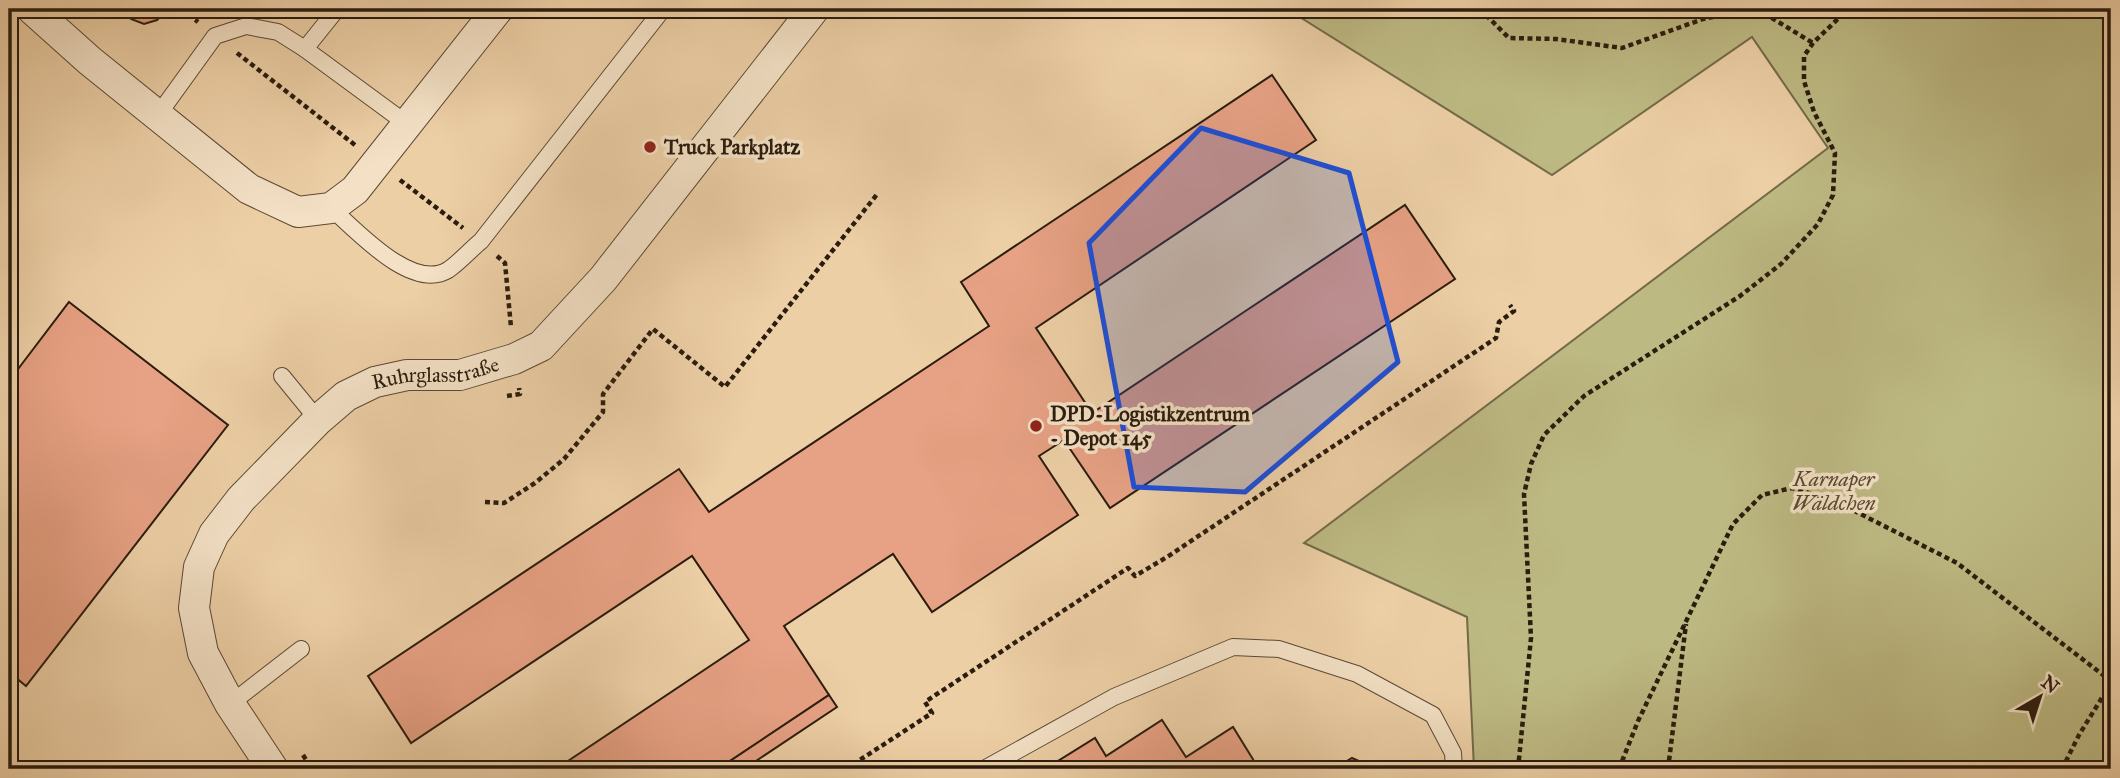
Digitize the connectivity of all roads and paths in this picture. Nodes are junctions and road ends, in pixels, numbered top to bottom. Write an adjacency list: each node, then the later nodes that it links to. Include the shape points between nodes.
1 (32, 9): 12 (street)
2 (337, 9): 11 (lane)
3 (498, 9): 13 (street)
4 (663, 9): 15 (lane, via 481,241 446,271 419,275 390,259)
5 (814, 9): 18 (street, Ruhrglasstraße, via 603,279 541,346 460,375 407,375 375,382 346,396)
6 (1479, 9): 7 (path, via 1509,38 1622,48 1703,19)
7 (1751, 9)
8 (1757, 9): 10 (path)
9 (1848, 9): 10 (path)
10 (1813, 43): 28 (path, via 1804,56 1804,80 1835,153 1833,195 1818,224 1781,264 1740,296 1584,396 1545,435 1531,464 1524,494 1531,638)
11 (305, 49): 12 (lane, via 278,32 246,26 215,36); 13 (lane)
12 (158, 115): 15 (street, via 249,189 298,212)
13 (407, 124): 15 (street, via 355,190)
14 (878, 193): 19 (path, via 725,387 653,329 603,394 603,412 564,459 504,503)
15 (331, 208)
16 (1510, 305): 25 (path, via 1514,311 1499,322 1496,338 1167,558 1135,576 1128,568 925,702 932,713)
17 (282, 376): 18 (lane)
18 (318, 420): 23 (street, Ruhrglasstraße, via 241,499 214,534 199,567 194,608 203,653)
19 (485, 502)
20 (1687, 622): 22 (path, via 1733,524 1762,495 1792,488 1833,500 1956,563); 29 (path); 30 (path)
21 (301, 649): 23 (lane)
22 (2111, 682): 31 (path)
23 (230, 704): 24 (street, Ruhrglasstraße)
24 (273, 769)
25 (846, 769)
26 (984, 769): 27 (lane, via 1114,697 1233,647 1279,649 1357,674 1433,715 1453,753)
27 (1454, 769)
28 (1518, 769)
29 (1619, 769)
30 (1668, 769)
31 (2062, 769)

